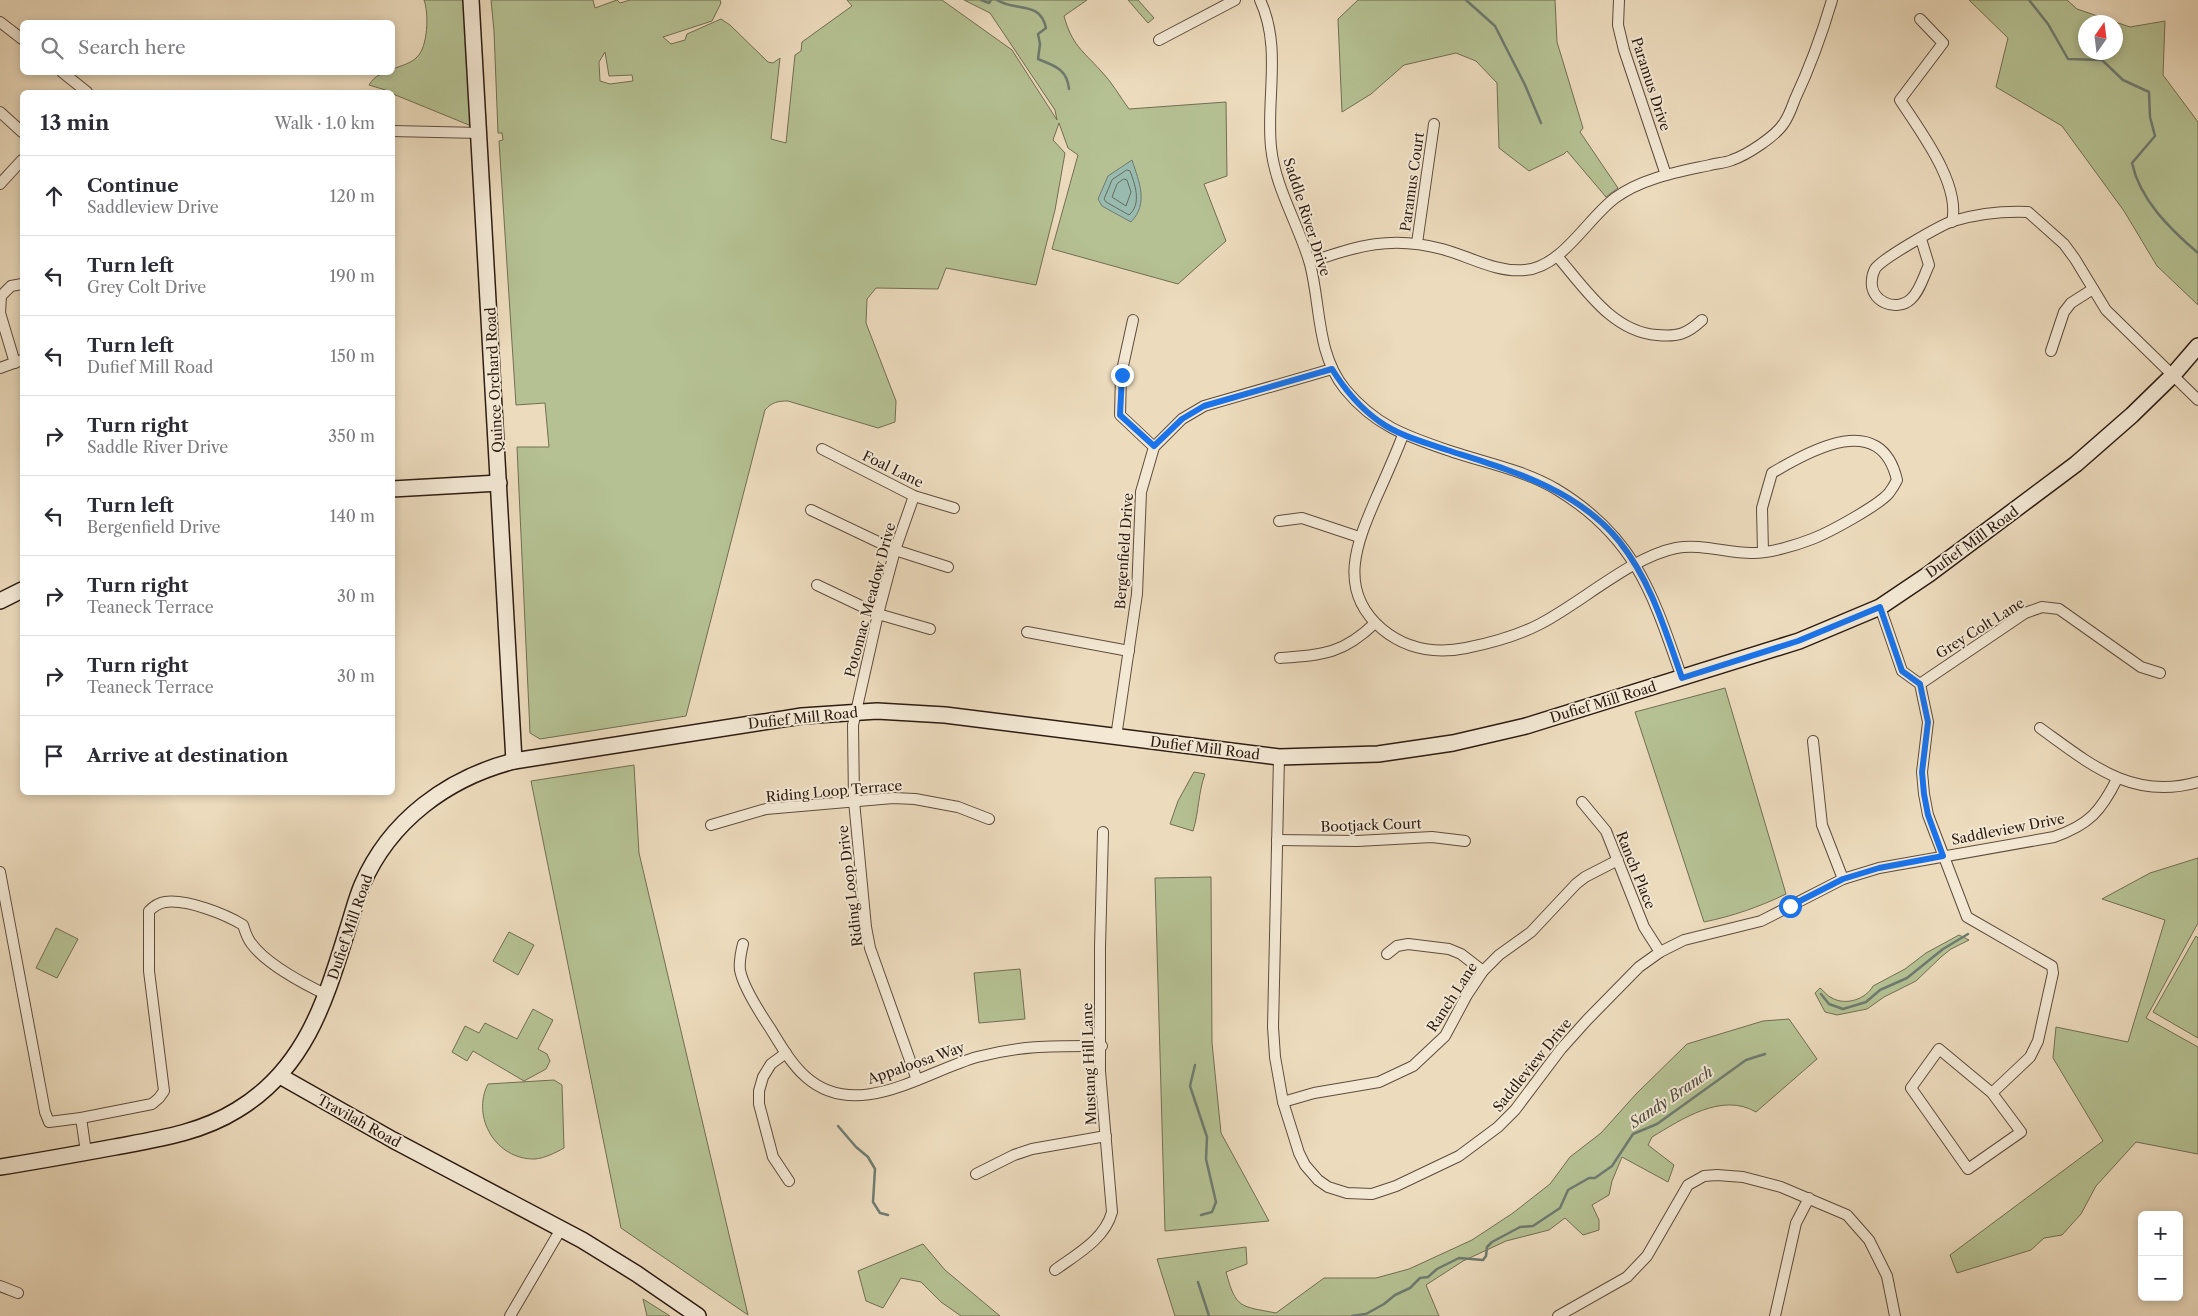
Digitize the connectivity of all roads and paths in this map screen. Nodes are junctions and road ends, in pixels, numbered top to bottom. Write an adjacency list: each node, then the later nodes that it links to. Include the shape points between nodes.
1 (471, 0): 16 (main road, Quince Orchard Road)
2 (1235, 0): 9 (street)
3 (1260, 0): 24 (street, Saddle River Drive, via 1266,12 1273,59 1269,118 1271,150)
4 (1619, 0): 18 (street, Paramus Drive, via 1618,25 1624,50)
5 (1832, 0): 18 (street, via 1814,56 1784,124 1768,139 1733,160)
6 (1920, 19): 20 (street, via 1943,43 1900,100 1941,166 1955,208)
7 (0, 22): 8 (street)
8 (20, 37)
9 (1158, 40)
10 (65, 75): 11 (street)
11 (83, 90)
12 (0, 112): 14 (street)
13 (1434, 124): 22 (street, Paramus Court)
14 (20, 130)
15 (395, 131): 16 (street)
16 (480, 133): 39 (main road, Quince Orchard Road)
17 (20, 162): 19 (street)
18 (1666, 175): 23 (street, via 1615,198)
19 (0, 184)
20 (1952, 222): 21 (street); 26 (street, via 2004,212 2028,212 2064,244)
21 (1921, 239): 21 (street, via 1875,269 1872,281 1878,299 1900,305 1912,299 1929,265)
22 (1418, 244): 23 (street, via 1501,270 1528,270); 24 (street, via 1389,242 1356,247)
23 (1557, 256): 28 (street, via 1605,311 1632,330 1673,336 1690,331)
24 (1310, 262): 33 (street, Saddle River Drive, via 1320,334)
25 (20, 284): 31 (street, via 12,286 1,296 0,313)
26 (2093, 289): 30 (street, via 2071,303 2064,312); 34 (street, via 2106,310)
27 (1134, 320): 37 (street, via 1122,375 1120,415)
28 (1702, 320)
29 (2198, 346): 34 (main road, Dufief Mill Road)
30 (2051, 351)
31 (19, 362): 32 (street)
32 (0, 368)
33 (1332, 369): 36 (street, Saddle River Drive, via 1365,410); 37 (street, via 1204,406 1182,419)
34 (2173, 375): 35 (street); 53 (main road, Dufief Mill Road, via 2076,464)
35 (2198, 400)
36 (1404, 435): 45 (street); 48 (street, Saddle River Drive, via 1556,489 1598,520)
37 (1154, 446): 58 (street, Bergenfield Drive, via 1141,492 1137,594)
38 (822, 449): 41 (street, Foal Lane)
39 (499, 483): 40 (main road); 68 (main road, Quince Orchard Road)
40 (395, 489)
41 (914, 496): 42 (street, Foal Lane); 46 (street, Potomac Meadow Drive)
42 (954, 508)
43 (811, 510): 46 (street)
44 (1279, 521): 45 (street, via 1302,518)
45 (1359, 537): 55 (street, via 1354,556 1354,579 1360,601)
46 (895, 550): 49 (street); 54 (street, Potomac Meadow Drive)
47 (1763, 552): 47 (street, via 1812,539 1873,506 1898,480 1893,463 1873,444 1853,439 1840,441 1772,473 1762,508); 48 (street, via 1677,548 1650,556)
48 (1636, 565): 55 (street, via 1540,624 1484,645 1452,651 1424,650 1395,640); 61 (street, Saddle River Drive, via 1654,600)
49 (948, 567)
50 (817, 585): 54 (street)
51 (20, 591): 52 (main road)
52 (0, 601)
53 (1880, 607): 61 (main road, Dufief Mill Road, via 1798,641); 62 (street, via 1902,671)
54 (878, 614): 56 (street); 63 (street, Potomac Meadow Drive)
55 (1375, 623): 59 (street, via 1346,647 1314,656)
56 (930, 629)
57 (1027, 632): 58 (street)
58 (1129, 651): 65 (street, Bergenfield Drive)
59 (1280, 658)
60 (2160, 673): 62 (street, Grey Colt Lane, via 2141,667 2059,609 2042,607 2025,613)
61 (1682, 678): 67 (main road, Dufief Mill Road, via 1526,726 1453,743 1378,754)
62 (1920, 684): 78 (street, via 1928,722 1922,772 1924,794)
63 (855, 712): 65 (main road, Dufief Mill Road, via 945,715); 68 (main road, Dufief Mill Road, via 802,716); 71 (street, Riding Loop Drive)
64 (2040, 728): 69 (street, via 2098,770)
65 (1116, 736): 67 (main road, Dufief Mill Road)
66 (1813, 741): 81 (street, via 1822,825)
67 (1279, 757): 76 (street, Saddleview Drive)
68 (514, 760): 86 (main road, Dufief Mill Road, via 462,779 428,800 387,842 362,886)
69 (2117, 779): 70 (street, via 2144,786 2172,787); 78 (street, Saddleview Drive, via 2106,802 2075,830 2054,837)
70 (2198, 782)
71 (854, 801): 73 (street, Riding Loop Terrace, via 915,799); 74 (street, Riding Loop Terrace, via 766,809); 90 (street, Riding Loop Drive, via 870,948)
72 (1582, 802): 79 (street, Ranch Place, via 1606,831)
73 (989, 818)
74 (711, 825)
75 (1103, 832): 87 (street, Mustang Hill Lane)
76 (1277, 840): 77 (street, Bootjack Court, via 1357,841 1432,837); 92 (street, Saddleview Drive, via 1273,1027)
77 (1465, 840)
78 (1943, 856): 81 (street, Saddleview Drive, via 1879,868); 91 (street, via 1967,917 2052,966 2038,1041 2030,1057)
79 (1618, 860): 83 (street, Ranch Place, via 1644,927); 85 (street, Ranch Lane, via 1576,884 1531,932)
80 (0, 872): 93 (street, via 45,1112 49,1122)
81 (1843, 879): 83 (street, Saddleview Drive, via 1761,921 1684,940)
82 (743, 944): 88 (street, Appaloosa Way, via 740,964 743,978 761,1015)
83 (1660, 952): 92 (street, Saddleview Drive, via 1639,967 1587,1020 1498,1127 1459,1156 1396,1186 1372,1194 1347,1193 1318,1180 1299,1153)
84 (1387, 954): 85 (street, via 1397,946 1408,944 1450,949)
85 (1483, 971): 92 (street, Ranch Lane, via 1445,1036 1413,1066 1379,1082)
86 (327, 995): 89 (main road, Dufief Mill Road, via 298,1053); 93 (street, via 256,949 243,925 223,914 166,902 155,906 149,911 149,972 164,1090 152,1104)
87 (1102, 1046): 90 (street, Appaloosa Way, via 1014,1048 975,1058); 94 (street, Mustang Hill Lane, via 1100,1071)
88 (786, 1053): 90 (street, Appaloosa Way, via 805,1076 822,1088 849,1096 878,1094); 98 (street, via 771,1064 758,1090 772,1157)
89 (280, 1076): 95 (main road, via 253,1099 216,1121 180,1134); 100 (main road, Travilah Road)
90 (917, 1080)
91 (1992, 1093): 91 (street, via 2021,1132 1968,1169 1911,1088 1939,1048)
92 (1283, 1102)
93 (81, 1118): 95 (street)
94 (1106, 1136): 97 (street, via 1032,1149); 101 (street, Mustang Hill Lane, via 1112,1201 1110,1221 1098,1238)
95 (86, 1152): 96 (main road)
96 (0, 1167)
97 (976, 1174)
98 (789, 1181)
99 (1808, 1198): 106 (street, via 1743,1177 1704,1176 1688,1185 1638,1267 1609,1289); 107 (street, via 1796,1223); 108 (street, via 1847,1215 1869,1240 1887,1276)
100 (561, 1229): 104 (street); 105 (main road, Travilah Road, via 637,1274)
101 (1055, 1270)
102 (0, 1286): 103 (street)
103 (18, 1293)
104 (510, 1316)
105 (698, 1316)
106 (1558, 1316)
107 (1775, 1316)
108 (1895, 1316)

